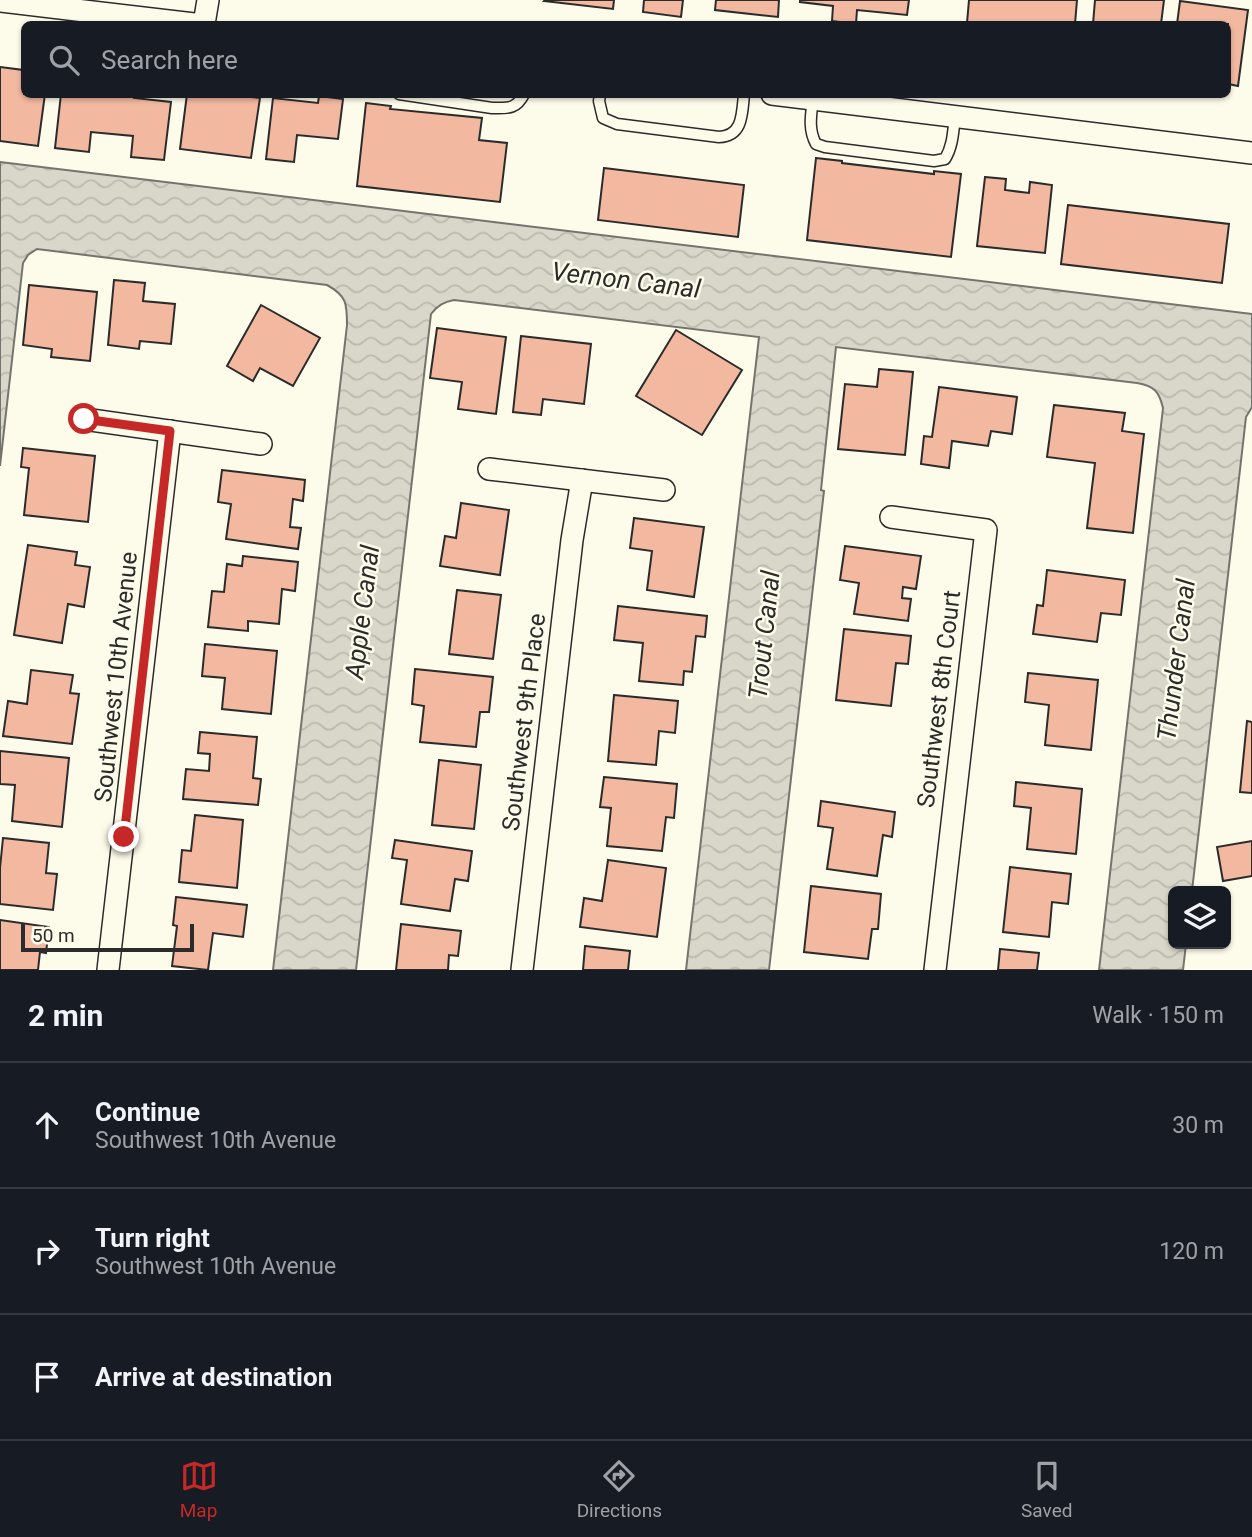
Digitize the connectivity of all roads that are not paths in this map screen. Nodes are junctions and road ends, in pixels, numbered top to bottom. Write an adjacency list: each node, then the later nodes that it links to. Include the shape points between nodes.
1 (208, 0): 4 (street)
2 (0, 1): 3 (street)
3 (125, 20)
4 (204, 21)
5 (426, 98): 6 (lane, via 492,108 512,107)
6 (522, 98)
7 (599, 98): 8 (lane, via 603,118 617,124 719,137 734,134)
8 (744, 98)
9 (805, 98): 10 (street)
10 (813, 99): 11 (street); 11 (lane, via 810,124 816,144 934,161 948,154)
11 (955, 117): 12 (street)
12 (1252, 153)
13 (84, 419): 14 (street)
14 (170, 431): 15 (street); 20 (street, Southwest 10th Avenue)
15 (261, 444)
16 (489, 469): 17 (street)
17 (582, 480): 18 (street); 21 (street, Southwest 9th Place)
18 (664, 490)
19 (891, 517): 22 (street, Southwest 8th Court, via 986,530)
20 (108, 970)
21 (522, 970)
22 (935, 970)

